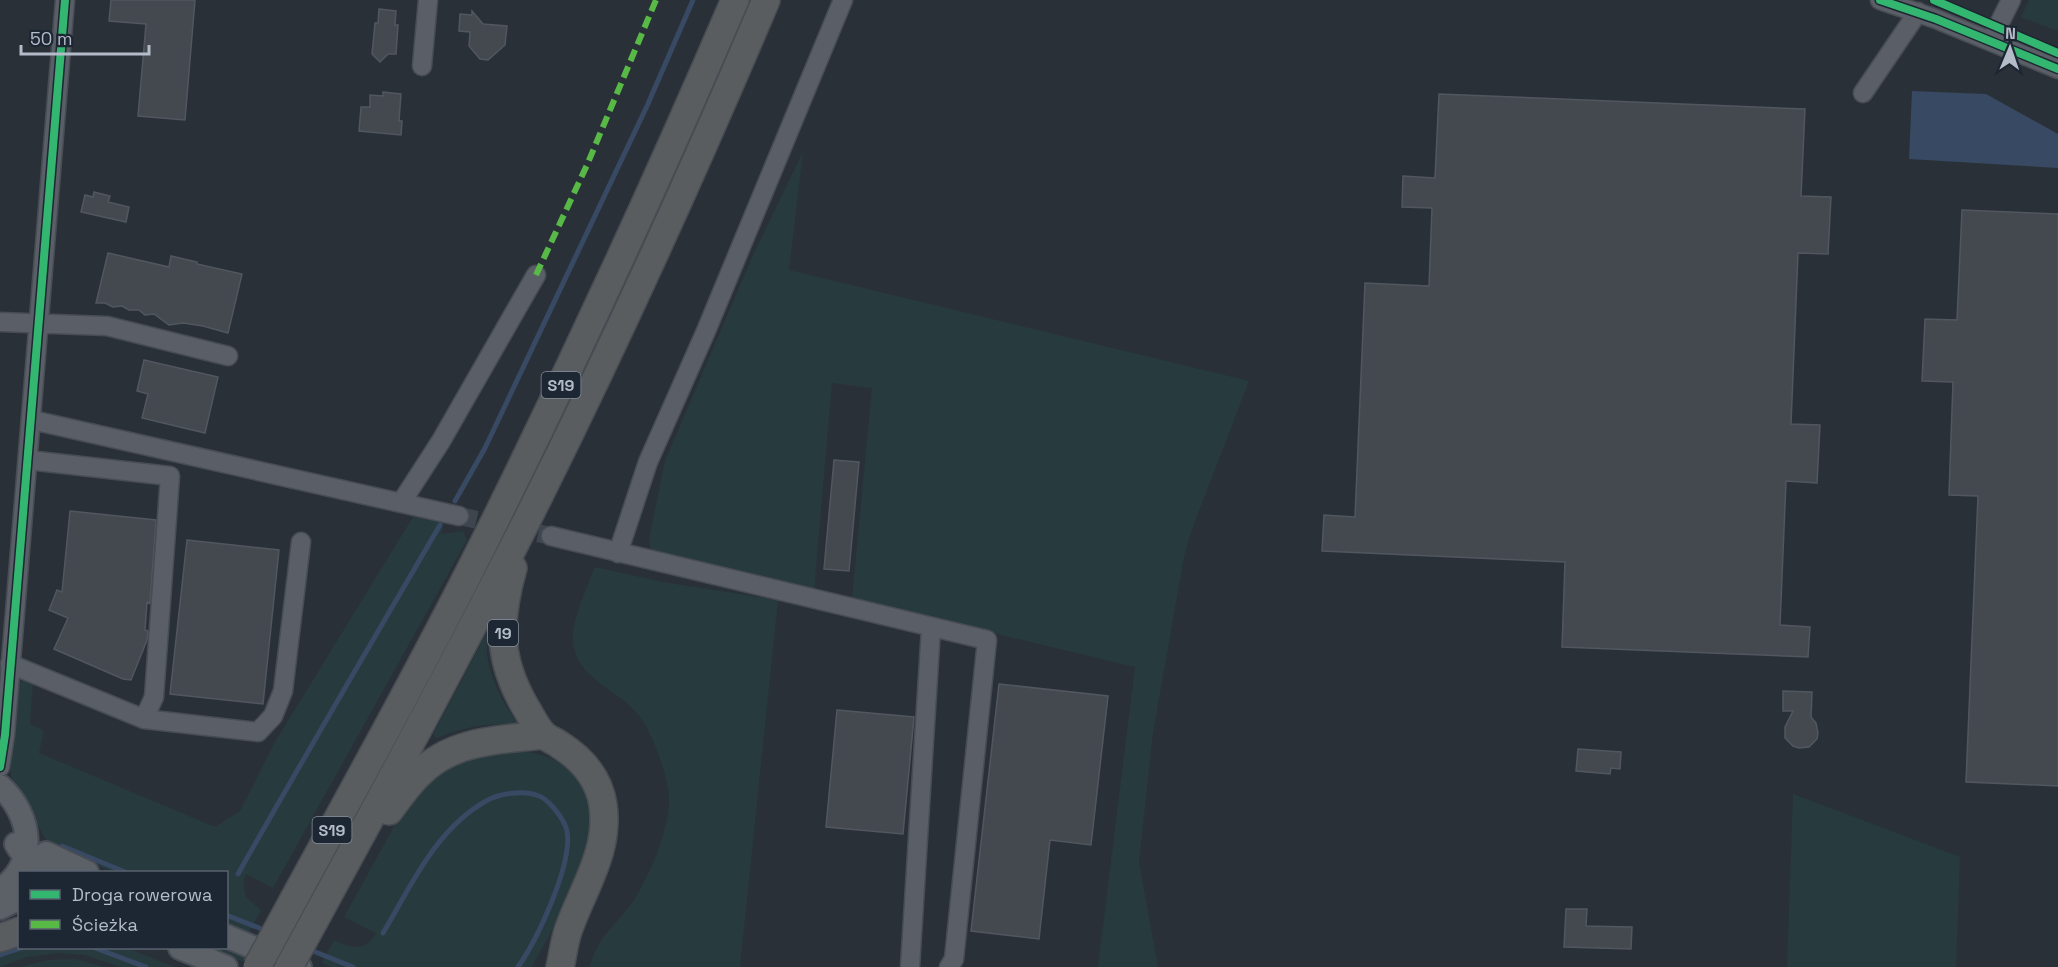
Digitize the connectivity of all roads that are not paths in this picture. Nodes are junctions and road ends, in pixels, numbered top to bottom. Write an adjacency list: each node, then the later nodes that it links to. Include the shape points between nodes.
1 (65, 0): 15 (street)
2 (428, 0): 10 (street)
3 (735, 0): 46 (highway, S19, bridge, via 638,223 501,509)
4 (766, 0): 21 (highway, S19, via 597,376)
5 (843, 0): 24 (street, via 648,462)
6 (1880, 0): 8 (street)
7 (2011, 0): 9 (street)
8 (1918, 12): 9 (street); 12 (street)
9 (1991, 40): 11 (street)
10 (422, 66)
11 (2058, 69)
12 (1863, 93)
13 (536, 274): 19 (street)
14 (0, 322): 15 (street)
15 (39, 324): 16 (street, via 107,326); 17 (street)
16 (228, 356)
17 (32, 420): 18 (street); 19 (street)
18 (28, 460): 26 (street); 29 (street, via 170,476 154,697)
19 (402, 503): 20 (street)
20 (459, 516)
21 (525, 524): 30 (highway, 19, via 506,590 504,648 513,686); 33 (highway, S19)
22 (551, 536): 24 (street)
23 (301, 542): 29 (street, via 283,691 273,716 258,732)
24 (618, 553): 25 (street)
25 (931, 628): 51 (street); 52 (street, via 987,640 954,959)
26 (10, 663): 27 (street); 29 (street)
27 (8, 683): 28 (street); 31 (street)
28 (0, 703)
29 (144, 718)
30 (543, 735): 33 (highway, via 472,744 441,757 418,774); 40 (highway, 19, via 571,752 591,772 604,808 602,845)
31 (0, 785): 32 (main road, via 14,839)
32 (26, 848): 34 (main road); 35 (main road, via 31,862); 36 (main road)
33 (345, 865): 47 (highway, S19, bridge)
34 (18, 871)
35 (53, 871)
36 (83, 871)
37 (18, 872): 38 (main road)
38 (13, 887): 39 (main road)
39 (0, 908)
40 (568, 932): 49 (highway); 50 (highway, 19)
41 (18, 933): 43 (highway)
42 (228, 937): 48 (main road)
43 (0, 938)
44 (182, 949): 45 (main road)
45 (226, 967)
46 (257, 967)
47 (290, 967)
48 (300, 967)
49 (544, 967)
50 (560, 967)
51 (910, 967)
52 (950, 967)

